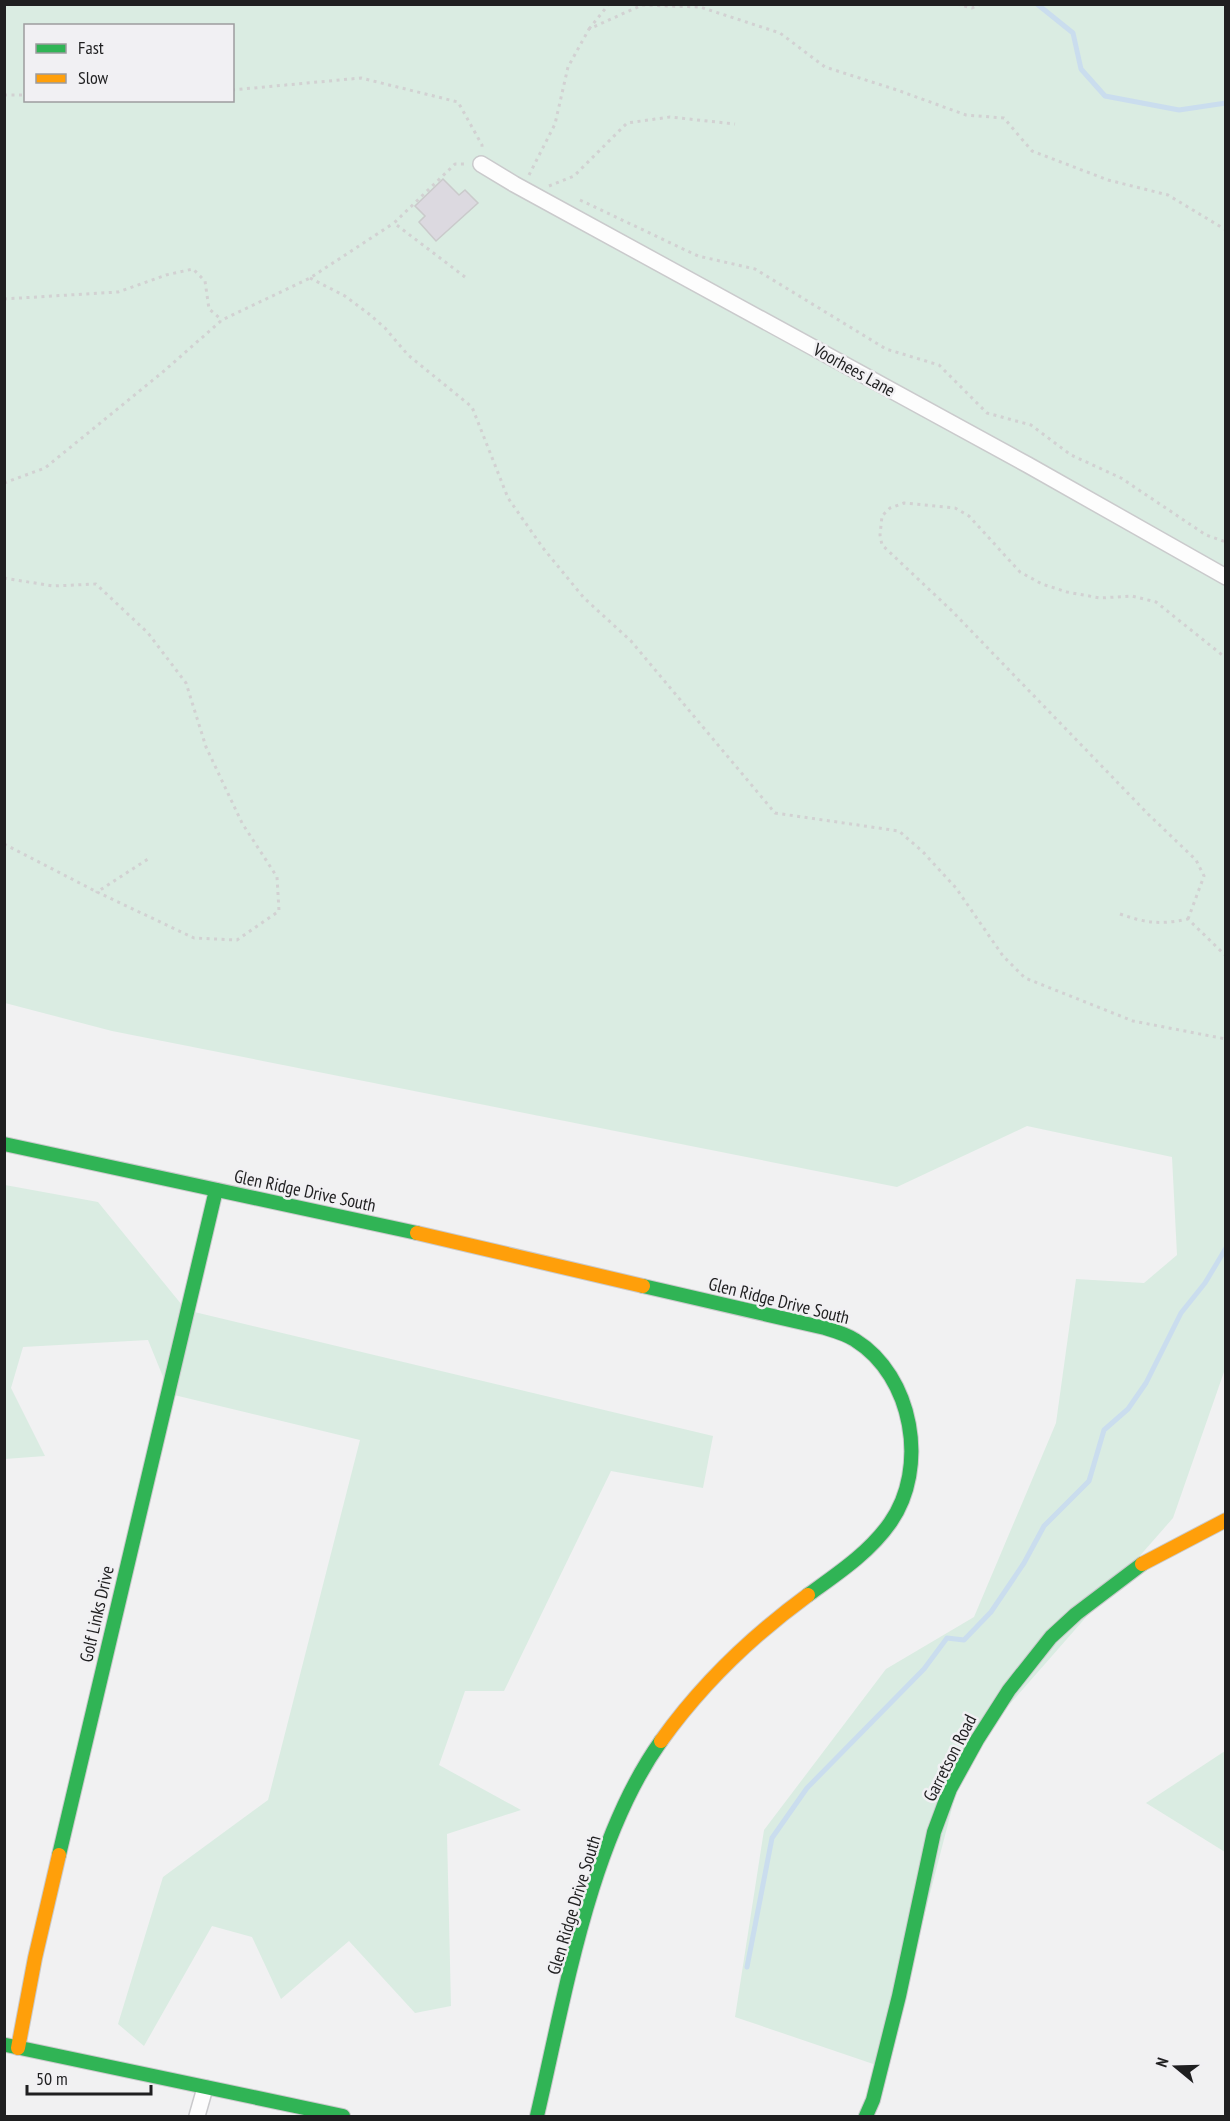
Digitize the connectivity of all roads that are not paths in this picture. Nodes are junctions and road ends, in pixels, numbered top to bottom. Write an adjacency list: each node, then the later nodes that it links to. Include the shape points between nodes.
1 (482, 164): 2 (street, Voorhees Lane)
2 (1226, 578)
3 (4, 1144): 4 (street, Glen Ridge Drive South)
4 (216, 1190): 6 (street, Golf Links Drive); 10 (street, Glen Ridge Drive South, via 825,1328 852,1338 874,1356 896,1384 906,1405 912,1456 910,1480 891,1523 871,1546 752,1640 659,1742 640,1774 600,1870 584,1922)
5 (1226, 1520): 11 (street, Garretson Road, via 1138,1566 1076,1614 1051,1637 1006,1694 977,1740 950,1789 934,1832 899,1996)
6 (11, 2047): 7 (street)
7 (205, 2088): 8 (street); 9 (street)
8 (197, 2116)
9 (343, 2116)
10 (537, 2116)
11 (866, 2116)

